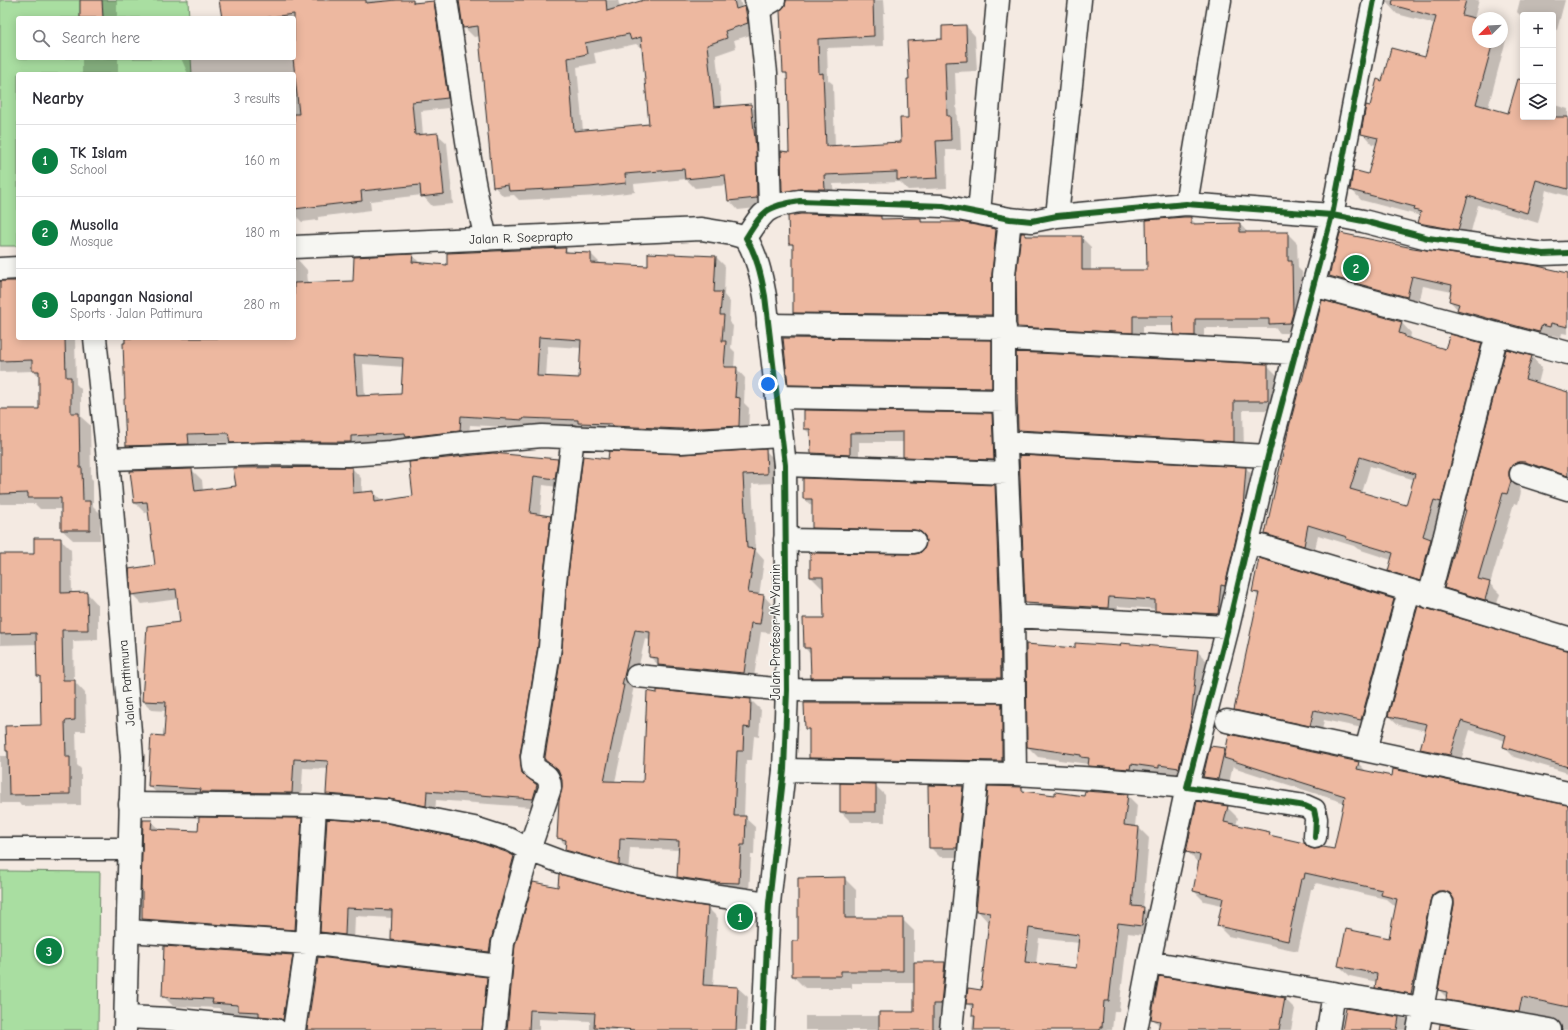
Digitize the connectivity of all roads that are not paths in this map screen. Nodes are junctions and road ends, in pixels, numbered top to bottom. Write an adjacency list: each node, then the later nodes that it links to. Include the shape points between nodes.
1 (446, 0): 14 (street, via 467,140)
2 (998, 0): 9 (street)
3 (1080, 0): 11 (street)
4 (1220, 0): 7 (street)
5 (1374, 0): 10 (street)
6 (763, 3): 8 (street)
7 (1186, 204): 10 (street); 11 (street)
8 (770, 207): 9 (street, via 800,201 943,206); 13 (street, via 758,218)
9 (979, 213): 12 (street)
10 (1332, 215): 16 (street, via 1428,238 1543,254); 19 (street)
11 (1057, 216): 12 (street, via 1032,221)
12 (1010, 219): 21 (street, via 1004,274)
13 (746, 238): 14 (street, Jalan R. Soeprapto, via 701,229); 20 (street, Jalan Profesor M. Yamin, via 760,269)
14 (486, 239): 15 (street, Jalan R. Soeprapto)
15 (296, 247)
16 (1568, 253)
17 (16, 268): 18 (street)
18 (0, 269)
19 (1314, 285): 22 (street); 24 (street)
20 (768, 325): 21 (street); 26 (street, Jalan Profesor M. Yamin)
21 (1005, 333): 24 (street); 27 (street)
22 (1496, 334): 25 (street); 40 (street, via 1466,458)
23 (95, 340): 32 (street, Jalan Pattimura)
24 (1296, 352): 31 (street)
25 (1568, 353)
26 (777, 397): 27 (street); 28 (street, Jalan Profesor M. Yamin)
27 (1004, 401): 30 (street)
28 (781, 436): 29 (street, via 681,442); 33 (street, Jalan Profesor M. Yamin)
29 (573, 437): 32 (street, via 542,436 347,455 268,454); 59 (street, via 555,582 550,647 532,757 533,766 545,774 550,788)
30 (1006, 442): 31 (street); 34 (street)
31 (1268, 456): 39 (street)
32 (108, 459): 54 (street, Jalan Pattimura, via 132,757)
33 (784, 465): 34 (street); 37 (street, Jalan Profesor M. Yamin)
34 (1007, 473): 41 (street)
35 (1522, 474): 36 (street)
36 (1568, 489)
37 (785, 540): 38 (street); 45 (street, Jalan Profesor M. Yamin)
38 (914, 542)
39 (1248, 542): 40 (street); 42 (street)
40 (1419, 594): 43 (street); 48 (street)
41 (1013, 616): 42 (street); 46 (street)
42 (1228, 627): 52 (street)
43 (1568, 638)
44 (637, 676): 45 (street)
45 (787, 690): 46 (street); 49 (street, Jalan Profesor M. Yamin)
46 (1014, 691): 51 (street)
47 (1227, 721): 48 (street)
48 (1366, 750): 53 (street)
49 (784, 770): 50 (street); 60 (street, Jalan Profesor M. Yamin)
50 (977, 773): 51 (street); 74 (street)
51 (1014, 774): 52 (street)
52 (1187, 787): 56 (street, via 1305,806 1314,810); 64 (street)
53 (1568, 793)
54 (130, 804): 55 (street); 58 (street, Jalan Pattimura)
55 (315, 806): 59 (street, via 388,811 474,828 511,840); 63 (street)
56 (1315, 837)
57 (0, 849): 58 (street)
58 (130, 849): 62 (street, Jalan Pattimura)
59 (528, 850): 60 (street, via 561,862 632,881 683,891); 65 (street, via 506,929)
60 (769, 902): 73 (street, Jalan Profesor M. Yamin)
61 (1442, 903): 67 (street)
62 (128, 931): 63 (street); 68 (street, Jalan Pattimura)
63 (306, 943): 65 (street); 71 (street)
64 (1149, 962): 66 (street); 75 (street)
65 (500, 966): 72 (street)
66 (1334, 993): 67 (street); 76 (street)
67 (1420, 1020): 69 (street)
68 (126, 1024): 70 (street, via 170,1019)
69 (1524, 1028): 77 (street)
70 (276, 1030)
71 (294, 1030)
72 (494, 1030)
73 (763, 1030)
74 (951, 1030)
75 (1136, 1030)
76 (1328, 1030)
77 (1550, 1030)

